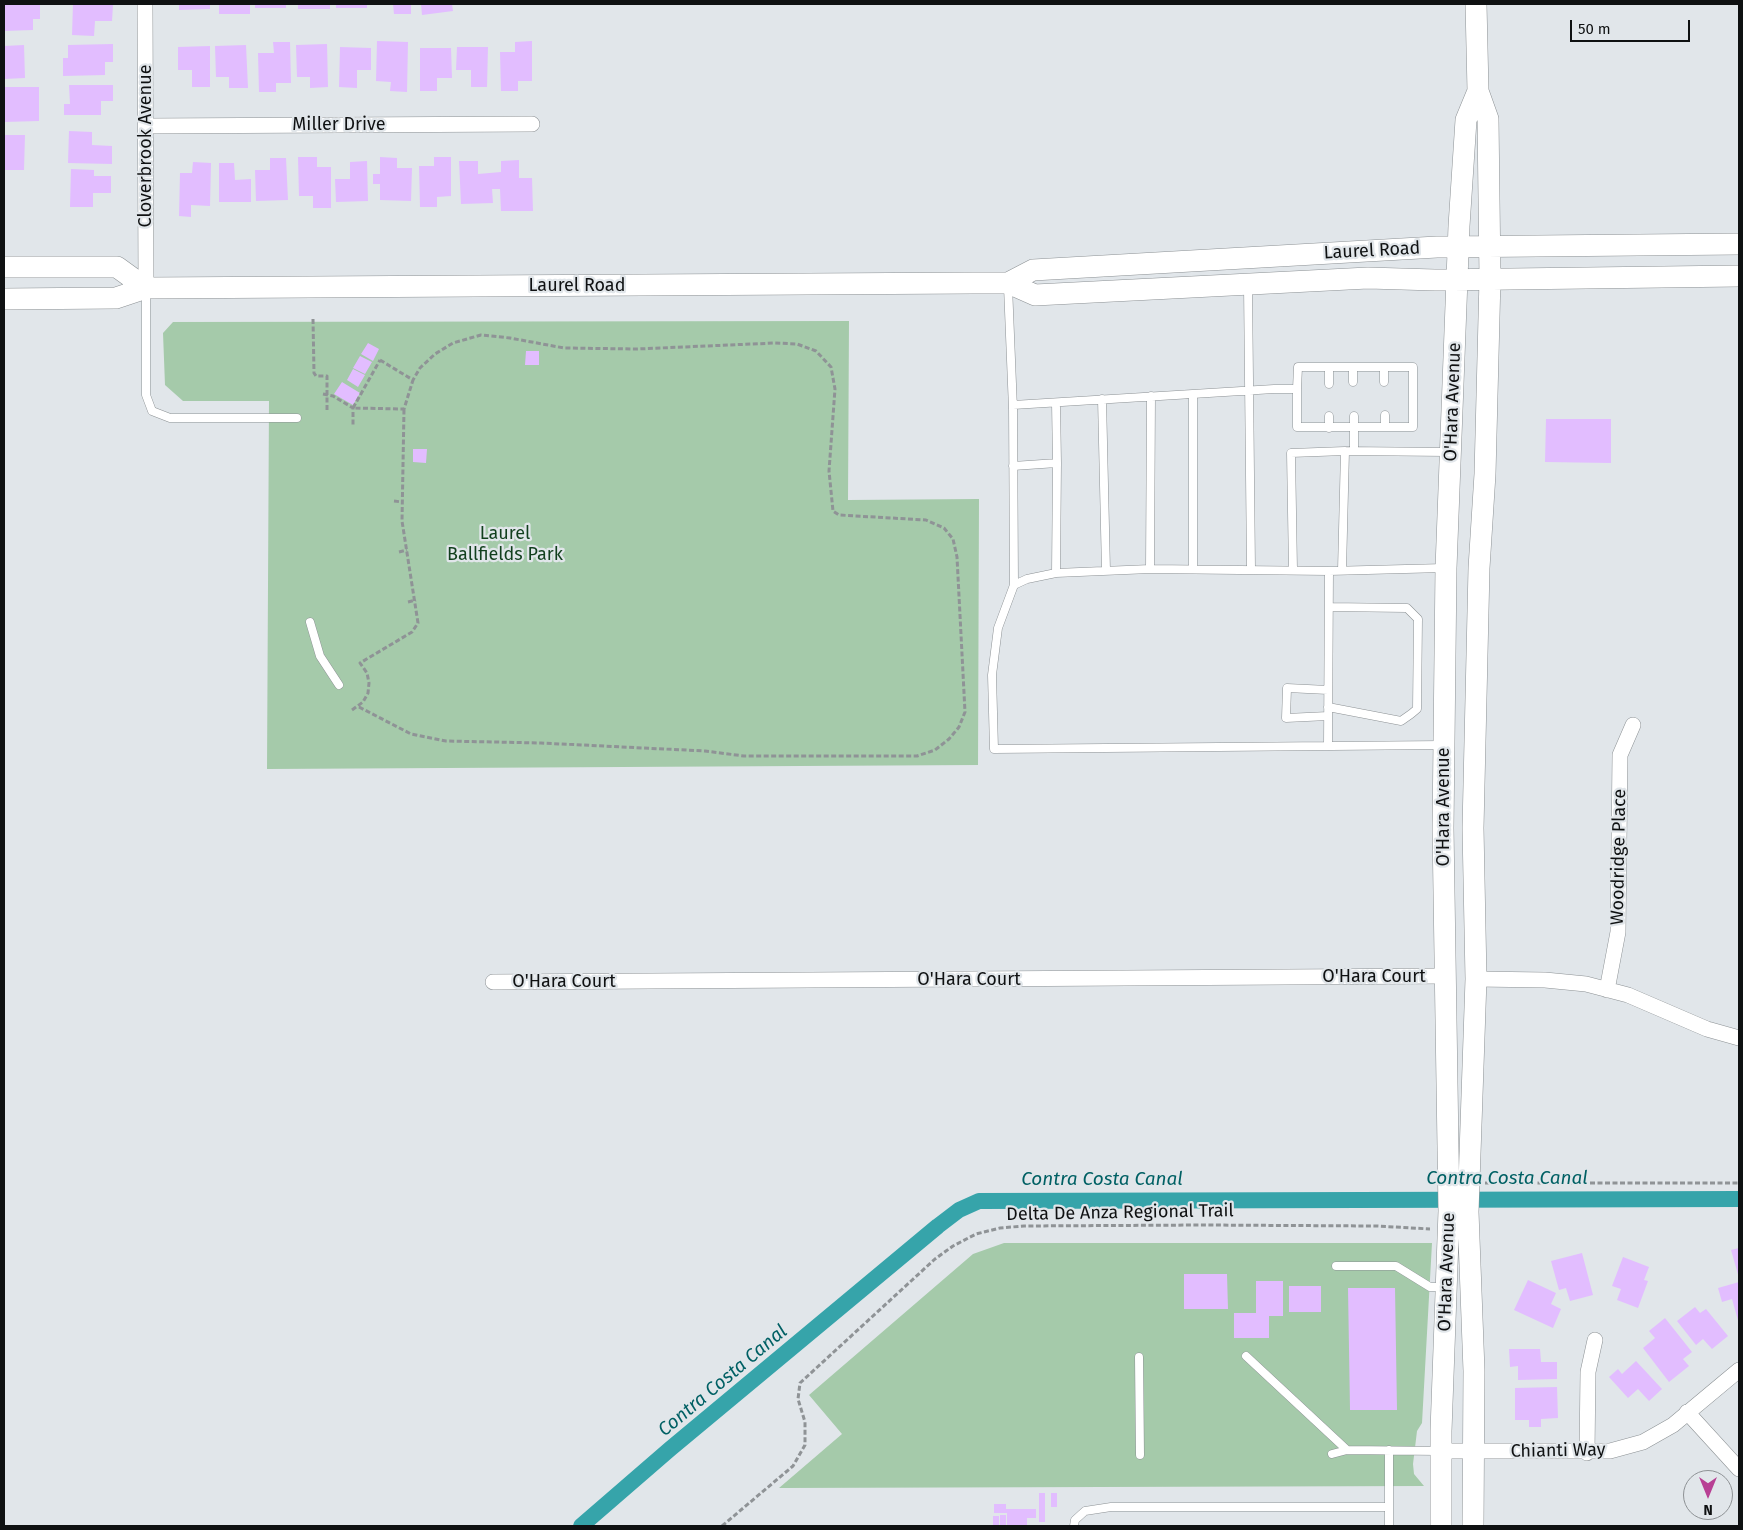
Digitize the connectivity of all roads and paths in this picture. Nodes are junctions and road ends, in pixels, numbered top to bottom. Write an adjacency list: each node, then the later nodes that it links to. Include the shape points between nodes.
1 (145, 4): 5 (street, Cloverbrook Avenue)
2 (1476, 4): 3 (main road, O'Hara Avenue)
3 (1478, 91): 7 (main road, O'Hara Avenue, via 1488,119); 8 (main road, O'Hara Avenue, via 1466,120)
4 (532, 124): 5 (street, Miller Drive)
5 (146, 126): 15 (street, Cloverbrook Avenue)
6 (1739, 244): 7 (main road, Laurel Road)
7 (1490, 246): 8 (main road, Laurel Road); 11 (main road, O'Hara Avenue)
8 (1459, 247): 12 (main road, O'Hara Avenue); 13 (main road, Laurel Road, via 1033,270)
9 (4, 267): 15 (main road, via 117,267)
10 (1739, 276): 11 (main road, Laurel Road)
11 (1490, 278): 12 (main road, Laurel Road); 76 (main road, O'Hara Avenue, via 1473,828)
12 (1458, 279): 14 (main road, Laurel Road, via 1368,278); 46 (main road, O'Hara Avenue)
13 (1008, 283): 14 (main road, Laurel Road, via 1035,295); 15 (main road, Laurel Road); 34 (lane)
14 (1248, 284): 26 (lane)
15 (146, 288): 16 (main road, Laurel Road, via 116,298); 39 (lane, via 146,396 152,412 170,418)
16 (4, 299)
17 (313, 319): 28 (path, via 314,373 327,376)
18 (1329, 367): 19 (lane); 24 (lane); 25 (lane, via 1298,367)
19 (1353, 367): 20 (lane); 22 (lane)
20 (1384, 367): 23 (lane); 41 (lane, via 1413,367 1412,427)
21 (413, 380): 32 (path, via 380,360); 33 (path); 69 (path, via 435,354 453,343 481,335 564,348 637,349 775,343 797,344 816,351 831,367 835,389 830,471 833,511 838,515 926,520 944,528 953,539 964,712 959,727 949,740 935,750 917,756 744,756 696,750 446,741 411,734)
22 (1353, 382)
23 (1384, 382)
24 (1329, 384)
25 (1298, 389): 26 (lane); 42 (lane, via 1298,427)
26 (1250, 390): 27 (lane); 56 (lane)
27 (1193, 394): 29 (lane); 55 (lane)
28 (325, 395): 32 (path, via 334,396); 35 (path)
29 (1151, 396): 30 (lane); 54 (lane)
30 (1102, 400): 31 (lane); 59 (lane)
31 (1056, 403): 34 (lane, via 1013,405); 47 (lane)
32 (353, 408): 33 (path); 40 (path)
33 (404, 409): 50 (path)
34 (1013, 409): 48 (lane)
35 (327, 411)
36 (1329, 416): 42 (lane)
37 (1354, 416): 43 (lane)
38 (1385, 416): 41 (lane)
39 (297, 418)
40 (353, 425)
41 (1385, 427): 43 (lane)
42 (1329, 428): 43 (lane)
43 (1354, 428): 45 (lane)
44 (1345, 451): 45 (lane); 57 (lane, via 1290,453); 58 (lane)
45 (1354, 451): 46 (lane)
46 (1451, 452): 53 (main road, O'Hara Avenue)
47 (1058, 463): 48 (lane); 61 (lane)
48 (1013, 466): 62 (lane)
49 (394, 502): 50 (path)
50 (402, 502): 51 (path)
51 (407, 550): 52 (path); 63 (path)
52 (399, 552)
53 (1446, 568): 58 (lane); 73 (main road, O'Hara Avenue)
54 (1150, 569): 55 (lane); 59 (lane)
55 (1193, 569): 56 (lane)
56 (1251, 569): 57 (lane)
57 (1293, 570): 60 (lane)
58 (1342, 570): 60 (lane)
59 (1106, 571): 61 (lane)
60 (1329, 571): 65 (lane)
61 (1056, 572): 62 (lane)
62 (1014, 585): 74 (lane, via 998,628 994,666 994,749)
63 (416, 600): 64 (path); 69 (path, via 418,623 412,632 360,663 370,683 368,693)
64 (408, 602)
65 (1329, 607): 68 (lane); 71 (lane, via 1407,608 1418,619 1417,709 1400,721)
66 (310, 622): 67 (lane, via 320,656)
67 (339, 685)
68 (1328, 690): 71 (lane); 71 (lane, via 1287,688 1286,718)
69 (358, 707): 70 (path)
70 (352, 710)
71 (1328, 711): 74 (lane)
72 (1633, 725): 78 (street, Woodridge Place, via 1620,755 1618,932)
73 (1444, 745): 74 (lane); 75 (main road, O'Hara Avenue)
74 (1328, 746)
75 (1444, 976): 77 (street, O'Hara Court); 81 (main road, O'Hara Avenue)
76 (1476, 979): 78 (street, via 1554,980); 81 (main road, O'Hara Avenue)
77 (493, 982)
78 (1607, 990): 79 (street)
79 (1739, 1038)
80 (1739, 1183): 81 (path)
81 (1467, 1187): 82 (main road, O'Hara Avenue)
82 (1459, 1212): 85 (main road, O'Hara Avenue); 94 (main road, O'Hara Avenue)
83 (1437, 1229): 100 (path, Delta De Anza Regional Trail, via 1377,1226 1024,1226 976,1234 935,1259 800,1383 798,1399 806,1422 805,1445 793,1466)
84 (1336, 1266): 85 (lane, via 1396,1266 1430,1287)
85 (1447, 1287): 93 (main road, O'Hara Avenue)
86 (1595, 1340): 95 (street, via 1588,1372)
87 (1246, 1356): 91 (lane)
88 (1139, 1357): 97 (lane)
89 (1739, 1370): 90 (street, Chianti Way)
90 (1687, 1412): 95 (street, Chianti Way, via 1673,1425 1643,1442); 98 (street)
91 (1347, 1450): 92 (lane); 96 (lane)
92 (1389, 1450): 93 (lane); 99 (lane)
93 (1441, 1451): 94 (street, Chianti Way); 103 (main road, O'Hara Avenue)
94 (1474, 1451): 95 (street, Chianti Way); 104 (main road, O'Hara Avenue)
95 (1587, 1453)
96 (1332, 1454)
97 (1140, 1455)
98 (1739, 1469)
99 (1389, 1507): 101 (lane, via 1111,1507 1085,1511 1074,1520); 102 (lane)
100 (722, 1526)
101 (1074, 1526)
102 (1389, 1526)
103 (1441, 1526)
104 (1473, 1526)

